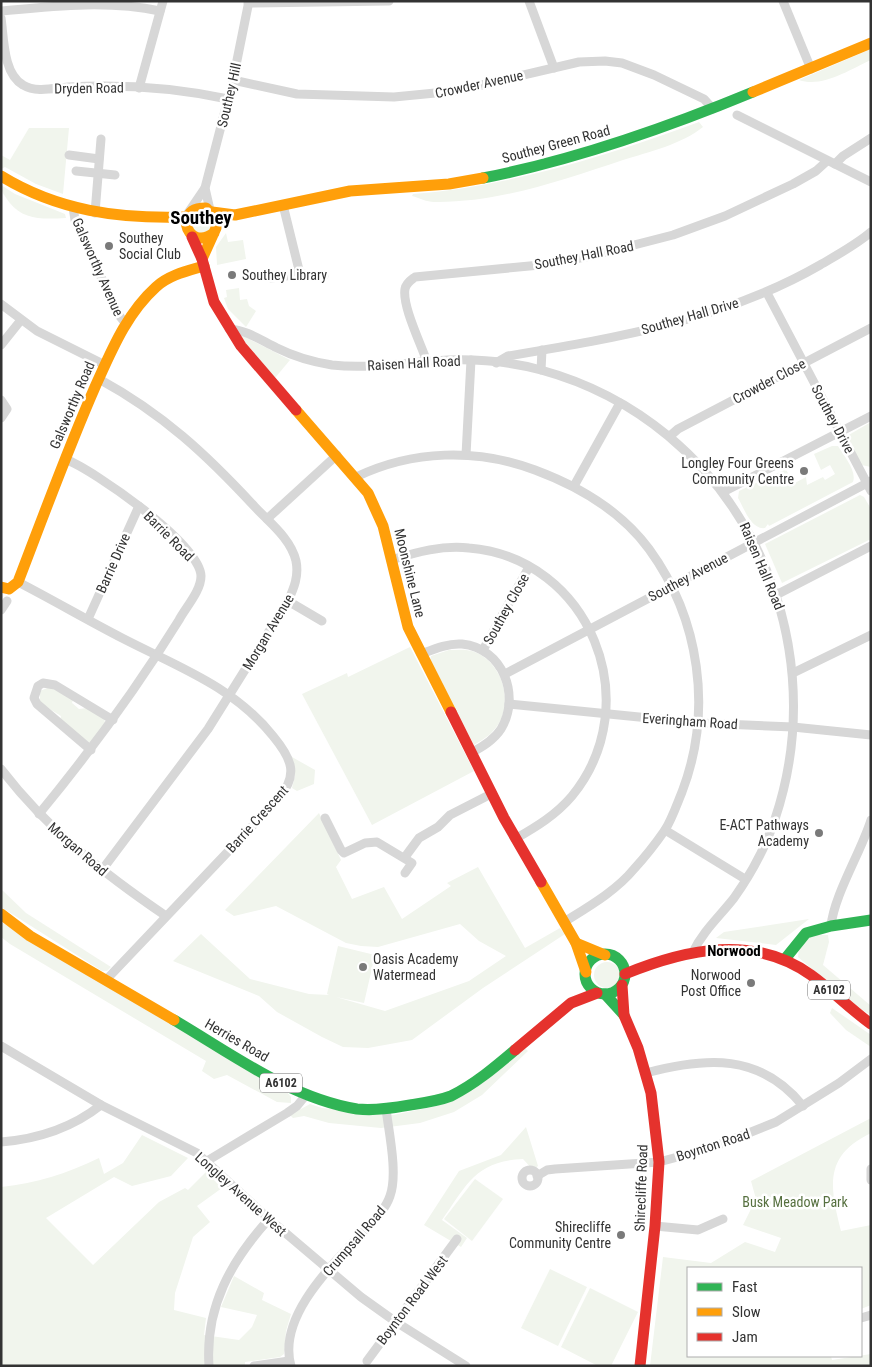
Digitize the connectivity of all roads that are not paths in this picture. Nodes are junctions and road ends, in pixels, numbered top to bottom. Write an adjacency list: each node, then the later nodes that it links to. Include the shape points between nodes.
1 (163, 1): 7 (street)
2 (389, 1): 5 (street)
3 (529, 1): 10 (street)
4 (784, 1): 11 (street)
5 (248, 2): 12 (street, Southey Hill)
6 (1, 11): 7 (street, via 116,5)
7 (160, 11): 13 (street)
8 (1, 18): 13 (street, Dryden Road, via 11,72 23,86 39,89 82,86)
9 (871, 42): 11 (street, Southey Green Road)
10 (554, 68): 12 (street, Crowder Avenue, via 456,91 394,97 297,94); 15 (street, Crowder Avenue, via 592,60 622,63 704,99)
11 (811, 69): 15 (street, Southey Green Road)
12 (233, 80): 14 (street, Southey Hill)
13 (139, 88): 14 (street, Dryden Road, via 185,91)
14 (228, 99): 27 (street, Southey Hill)
15 (713, 109): 28 (street, Southey Green Road, via 611,144 512,172 449,184 350,190)
16 (737, 115): 21 (street)
17 (871, 138): 21 (street, Southey Hall Road)
18 (101, 139): 20 (street)
19 (69, 155): 20 (street)
20 (99, 159): 23 (street)
21 (831, 162): 26 (street); 51 (street, Southey Hall Road, via 726,216 673,235 591,256 415,277 404,292)
22 (76, 171): 23 (street)
23 (98, 174): 24 (street); 31 (street)
24 (115, 175)
25 (1, 176): 29 (street, via 28,191)
26 (871, 182)
27 (205, 188): 30 (street, Southey Hill); 32 (street, Southey Hill)
28 (283, 205): 33 (street, Southey Green Road); 39 (street)
29 (73, 207): 31 (street); 45 (street, Galsworthy Avenue, via 75,220 118,314)
30 (211, 211): 32 (street, via 196,208); 33 (street, Southey Green Road); 35 (street, via 216,218)
31 (94, 213): 34 (street)
32 (187, 215): 34 (street); 37 (street, via 184,223)
33 (235, 216): 35 (street, Southey Green Road)
34 (160, 219): 37 (street)
35 (215, 230): 37 (street, via 201,240); 38 (street)
36 (871, 232): 42 (street, Southey Hall Drive, via 837,255)
37 (190, 235): 38 (street, Moonshine Lane)
38 (203, 263): 45 (street, Galsworthy Road, via 157,286); 47 (street, Moonshine Lane, via 214,302)
39 (300, 274): 40 (street); 41 (street)
40 (324, 276)
41 (271, 278)
42 (767, 293): 49 (street, Southey Hall Drive, via 665,326); 53 (street, Southey Drive)
43 (1, 304): 44 (street)
44 (21, 320): 48 (street); 54 (street, via 59,344)
45 (126, 324): 54 (street, Galsworthy Road)
46 (871, 328): 53 (street, Crowder Close)
47 (229, 329): 51 (street, Raisen Hall Road, via 243,331 295,356 329,364 374,366); 64 (street, Moonshine Lane)
48 (1, 345)
49 (542, 350): 52 (street, Southey Hall Drive, via 508,356); 55 (street)
50 (471, 360): 51 (street, Raisen Hall Road); 52 (street, Raisen Hall Road); 63 (street)
51 (427, 362)
52 (496, 363): 55 (street, Raisen Hall Road)
53 (804, 363): 61 (street, Southey Drive); 62 (street, Crowder Close)
54 (105, 365): 56 (street, Galsworthy Road)
55 (541, 370): 58 (street, Raisen Hall Road)
56 (99, 379): 65 (street, Galsworthy Road); 71 (street, Morgan Avenue, via 155,412 182,434 208,456)
57 (1, 400): 60 (street, via 7,409)
58 (620, 403): 62 (street, Raisen Hall Road); 68 (street)
59 (871, 416): 61 (street)
60 (1, 418)
61 (840, 432): 67 (street, Southey Drive); 69 (street)
62 (670, 436): 69 (street, Raisen Hall Road)
63 (466, 454): 66 (street, via 413,458); 68 (street, via 526,466)
64 (337, 455): 66 (street, Moonshine Lane); 71 (street)
65 (65, 459): 70 (street, Barrie Road, via 87,469); 76 (street, Galsworthy Road)
66 (356, 477): 74 (street, Moonshine Lane, via 375,507)
67 (870, 485): 72 (street, Southey Avenue)
68 (574, 486): 77 (street, via 631,529)
69 (724, 492): 72 (street, Raisen Hall Road)
70 (139, 506): 83 (street, Barrie Drive); 89 (street, Barrie Road, via 194,559 201,576 195,593)
71 (267, 519): 81 (street, Morgan Avenue, via 287,540 296,562 295,587)
72 (754, 542): 77 (street, Southey Avenue); 79 (street, Raisen Hall Road)
73 (871, 546): 79 (street)
74 (391, 560): 75 (street, via 446,547 470,548 493,552); 88 (street, Moonshine Lane, via 405,618)
75 (529, 567): 85 (street, via 570,599); 87 (street, Southey Close)
76 (18, 582): 78 (street); 83 (street, Barrie Crescent)
77 (672, 585): 85 (street, Southey Avenue); 96 (street, via 687,621 694,651 700,687)
78 (5, 588)
79 (776, 595): 90 (street, Raisen Hall Road, via 786,625)
80 (7, 601): 82 (street)
81 (288, 601): 84 (street); 92 (street, Morgan Avenue)
82 (1, 610)
83 (88, 619): 89 (street, Barrie Crescent)
84 (322, 621)
85 (590, 628): 91 (street, Southey Avenue); 94 (street, via 604,674)
86 (871, 635): 90 (street)
87 (483, 650): 88 (street, via 449,645); 91 (street)
88 (421, 654): 100 (street, Moonshine Lane)
89 (157, 655): 92 (street, Barrie Crescent); 95 (street, Barrie Road)
90 (793, 673): 97 (street, Raisen Hall Road)
91 (505, 674): 93 (street)
92 (231, 694): 109 (street, Morgan Avenue, via 179,770); 113 (street, Barrie Crescent, via 251,710 284,750 291,768 290,782 278,799)
93 (509, 704): 94 (street, Everingham Road); 100 (street, via 500,730 483,747)
94 (606, 714): 96 (street, Everingham Road); 107 (street, via 592,767 577,789 545,821)
95 (113, 720): 99 (street, Barrie Road); 99 (street, via 55,685 43,683 38,686 34,698 37,704)
96 (699, 723): 97 (street, Everingham Road); 106 (street, via 689,774)
97 (793, 727): 98 (street, Everingham Road); 111 (street, Raisen Hall Road, via 780,800 763,846)
98 (871, 735)
99 (91, 750): 103 (street, Barrie Road)
100 (471, 753): 102 (street, Moonshine Lane)
101 (1, 770): 103 (street, Morgan Road)
102 (491, 794): 107 (street, Moonshine Lane); 108 (street, via 450,815 438,827 418,838)
103 (39, 814): 109 (street, Morgan Road)
104 (325, 818): 108 (street, via 344,853 377,842)
105 (871, 820): 116 (street, via 835,906)
106 (665, 830): 111 (street); 115 (street, via 634,870)
107 (515, 839): 115 (street, Moonshine Lane)
108 (405, 857): 110 (street, via 412,863)
109 (102, 870): 113 (street, Morgan Road)
110 (405, 873)
111 (745, 879): 118 (street, Raisen Hall Road, via 699,939)
112 (1, 914): 125 (street, Herries Road / A6102, via 30,936)
113 (166, 916): 125 (street, Barrie Crescent)
114 (871, 920): 116 (street)
115 (564, 922): 117 (street, Moonshine Lane)
116 (831, 926): 120 (street, via 806,933)
117 (576, 943): 119 (street); 123 (street, Moonshine Lane)
118 (693, 952): 120 (street, A6102, via 746,948); 122 (street, A6102)
119 (605, 955): 121 (street, A6102); 123 (street, A6102, via 590,962)
120 (785, 959): 129 (street, A6102, via 811,974)
121 (619, 960): 122 (street, A6102); 124 (street)
122 (646, 964): 124 (street, A6102)
123 (586, 975): 126 (street, via 591,988); 127 (street, A6102)
124 (624, 979): 126 (street, A6102, via 618,990); 128 (street, Shirecliffe Road)
125 (106, 980): 133 (street, Herries Road / A6102, via 243,1062)
126 (601, 993): 127 (street, A6102); 128 (street, Shirecliffe Road)
127 (570, 1003): 136 (street, Herries Road / A6102, via 485,1075 466,1087 430,1102)
128 (624, 1015): 132 (street, Shirecliffe Road)
129 (871, 1024)
130 (1, 1046): 134 (street, Longley Avenue West)
131 (871, 1060): 135 (street, Boynton Road)
132 (646, 1072): 135 (street, via 698,1061 736,1064 771,1077 788,1089); 139 (street, Shirecliffe Road, via 655,1115)
133 (306, 1095): 136 (street, Herries Road / A6102, via 337,1106); 138 (street, via 287,1113)
134 (101, 1105): 137 (street, via 71,1125 47,1134); 138 (street, Longley Avenue West)
135 (803, 1106): 139 (street, Boynton Road, via 746,1135)
136 (386, 1109): 147 (street, Crumpsall Road, via 392,1180 390,1196 382,1211)
137 (1, 1142)
138 (208, 1161): 143 (street, Longley Avenue West)
139 (659, 1162): 141 (street, Boynton Road, via 555,1169); 145 (street, Shirecliffe Road)
140 (871, 1169): 142 (street)
141 (537, 1176)
142 (871, 1180)
143 (269, 1219): 147 (street, Longley Avenue West); 151 (street, via 235,1260 216,1302 209,1342)
144 (723, 1219): 145 (street, via 698,1230)
145 (656, 1226): 154 (street, Shirecliffe Road)
146 (457, 1239): 148 (street, Boynton Road West)
147 (328, 1269): 148 (street, Longley Avenue West); 150 (street, Crumpsall Road, via 300,1308 290,1341)
148 (396, 1322): 149 (street, Boynton Road West); 153 (street, Longley Avenue West)
149 (367, 1361)
150 (290, 1363): 152 (street)
151 (210, 1366)
152 (254, 1366)
153 (465, 1366)
154 (640, 1366)

